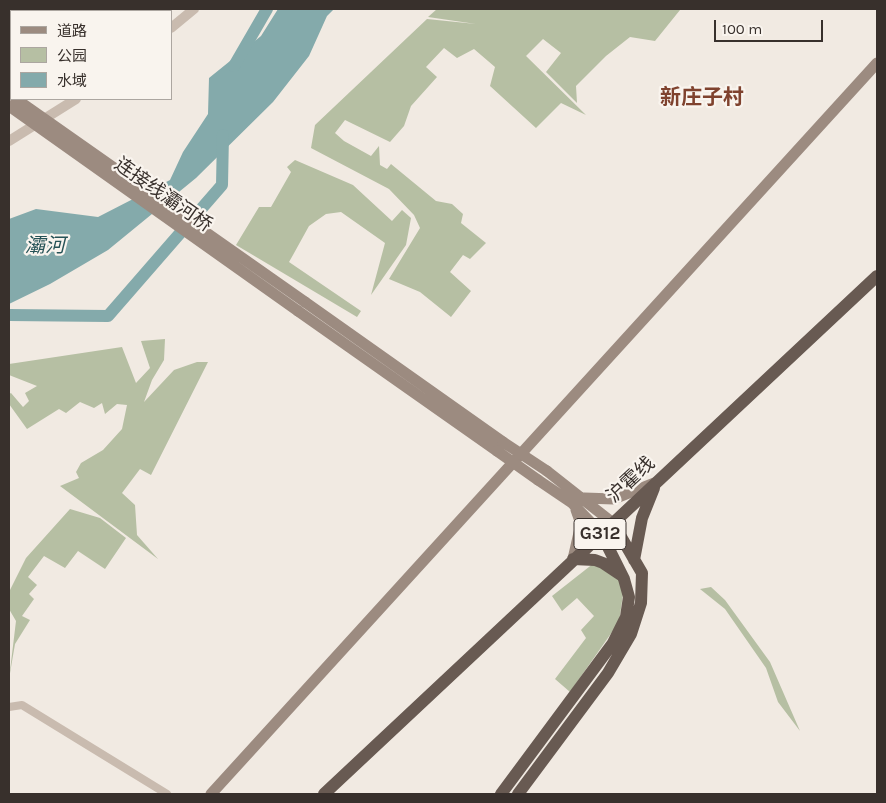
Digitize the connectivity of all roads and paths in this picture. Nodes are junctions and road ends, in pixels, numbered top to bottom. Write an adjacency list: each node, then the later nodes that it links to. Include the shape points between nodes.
1 (194, 9): 2 (street)
2 (172, 27)
3 (877, 63): 20 (main road)
4 (17, 100): 9 (main road, 连接线灞河桥, bridge)
5 (74, 100): 7 (street)
6 (9, 106): 9 (main road, 连接线灞河桥, bridge)
7 (9, 141)
8 (877, 276): 11 (highway, 沪霍线 / G312)
9 (301, 307): 10 (main road)
10 (500, 447): 12 (main road, bridge, via 538,480); 12 (main road, bridge, via 547,471)
11 (656, 482): 12 (main road, via 614,499); 13 (highway, 沪霍线 / G312); 16 (highway, via 642,518)
12 (580, 502): 13 (main road); 14 (main road); 15 (main road, via 582,524)
13 (613, 523): 14 (highway, 沪霍线 / G312); 16 (highway)
14 (601, 533): 15 (highway, 沪霍线 / G312); 17 (highway)
15 (573, 559): 17 (highway, via 603,562); 21 (highway, 沪霍线 / G312)
16 (634, 560): 23 (highway, via 642,573 641,603 631,634 608,673)
17 (624, 577): 22 (highway, via 629,596 626,617 613,643)
18 (9, 706): 19 (street, via 22,705)
19 (167, 794)
20 (211, 794)
21 (324, 794)
22 (501, 794)
23 (518, 794)

